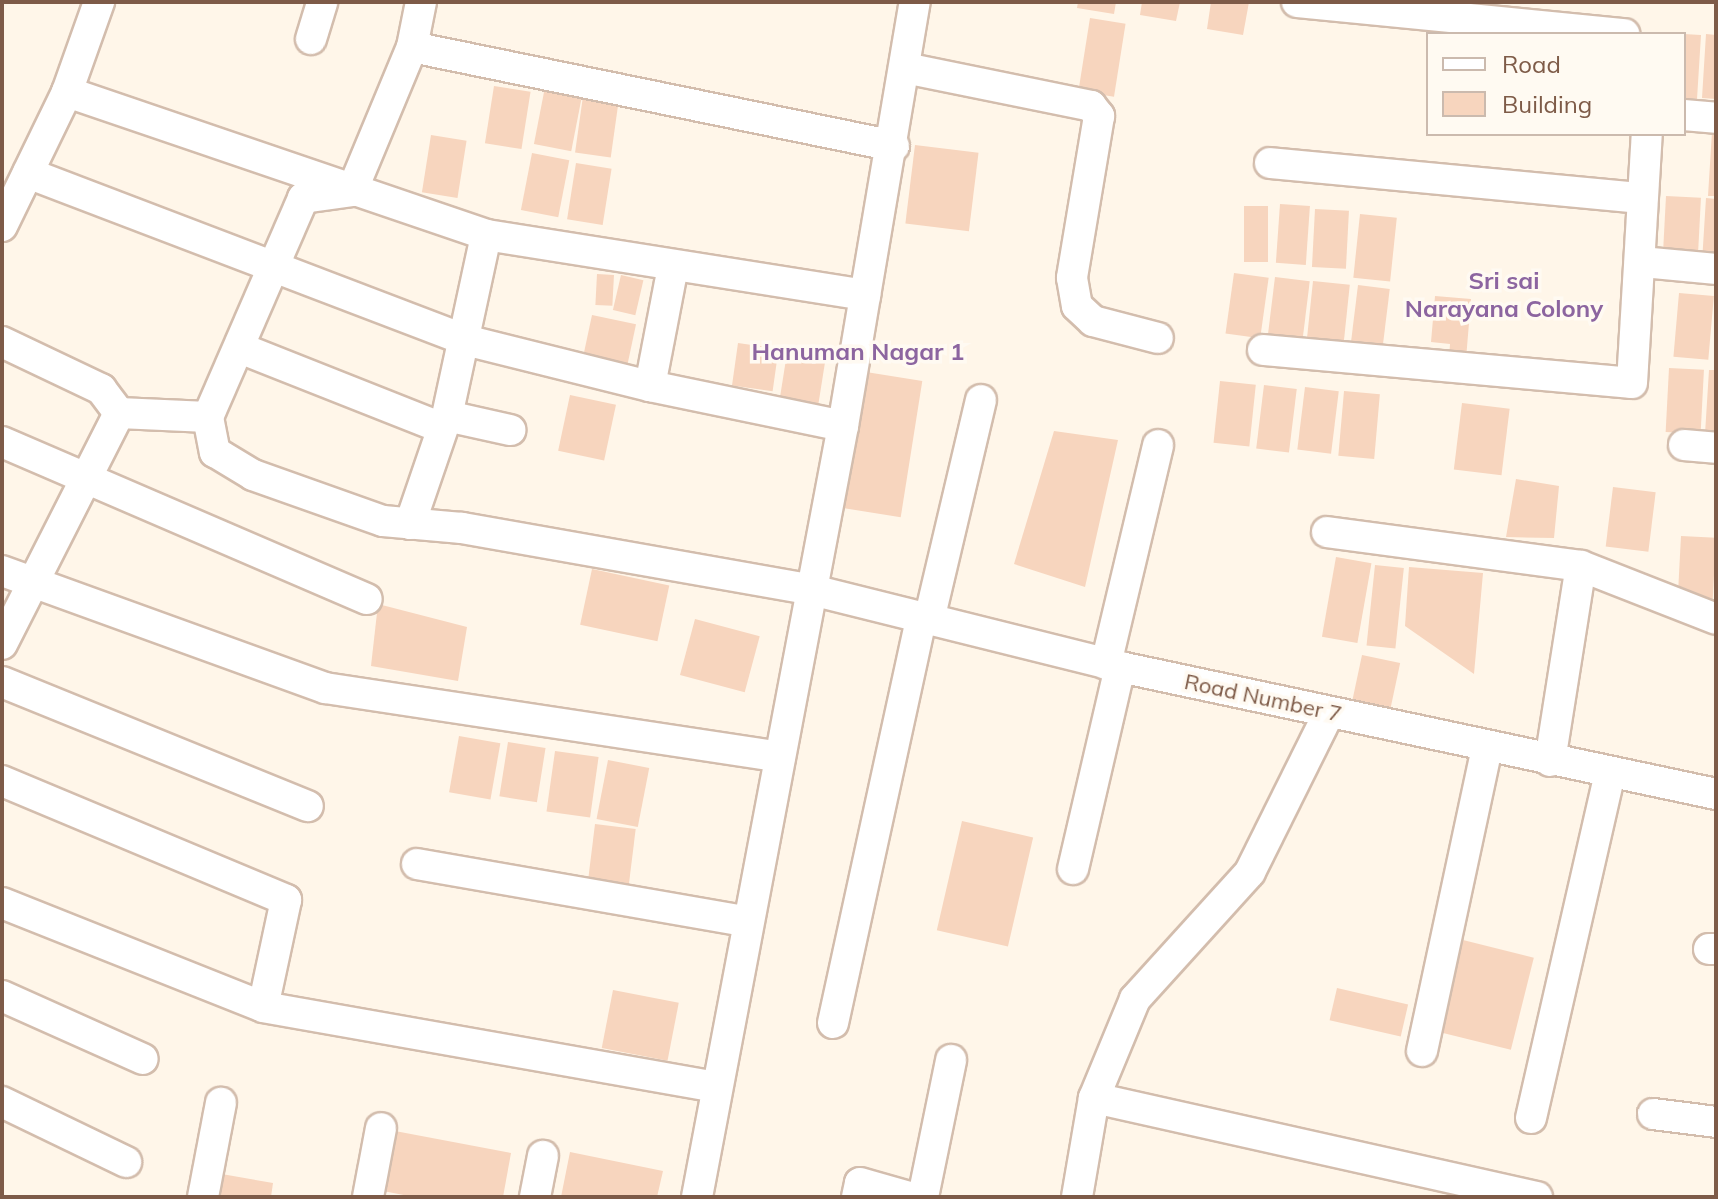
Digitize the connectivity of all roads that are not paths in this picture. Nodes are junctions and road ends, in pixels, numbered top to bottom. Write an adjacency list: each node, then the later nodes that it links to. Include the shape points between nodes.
1 (99, 2): 10 (street)
2 (322, 2): 7 (street)
3 (421, 2): 8 (street)
4 (915, 2): 9 (street)
5 (1297, 2): 6 (street)
6 (1604, 32)
7 (311, 39)
8 (412, 47): 14 (street); 17 (street)
9 (905, 68): 14 (street); 26 (street, via 1091,106 1099,116 1072,278 1077,306 1093,321)
10 (67, 92): 16 (street); 17 (street)
11 (1686, 115): 12 (street)
12 (1716, 118)
13 (1647, 136): 18 (street)
14 (894, 146): 25 (street)
15 (1270, 163): 18 (street)
16 (28, 173): 19 (street); 23 (street)
17 (352, 191): 20 (street); 23 (street, via 303,198)
18 (1642, 198): 21 (street)
19 (2, 226)
20 (486, 235): 22 (street); 27 (street)
21 (1642, 262): 24 (street); 30 (street, via 1632,383)
22 (673, 266): 25 (street); 31 (street)
23 (273, 267): 27 (street); 29 (street)
24 (1716, 269)
25 (865, 295): 36 (street)
26 (1158, 338)
27 (465, 340): 31 (street); 35 (street)
28 (2, 342): 33 (street, via 101,389)
29 (240, 348): 34 (street); 35 (street)
30 (1263, 350)
31 (650, 386): 36 (street)
32 (981, 400): 50 (street)
33 (119, 413): 34 (street); 42 (street)
34 (208, 417): 43 (street, Road Number 7, via 215,452 253,475 383,521)
35 (444, 422): 37 (street); 43 (street)
36 (843, 426): 48 (street)
37 (510, 430)
38 (2, 442): 42 (street)
39 (1158, 445): 53 (street)
40 (1684, 445): 41 (street)
41 (1716, 448)
42 (82, 477): 47 (street); 49 (street)
43 (410, 524): 48 (street, Road Number 7, via 462,528)
44 (1327, 532): 45 (street)
45 (1581, 566): 51 (street); 58 (street)
46 (2, 571): 47 (street)
47 (29, 585): 52 (street); 57 (street, via 325,688)
48 (812, 590): 50 (street, Road Number 7); 57 (street)
49 (367, 599)
50 (925, 619): 53 (street, Road Number 7); 69 (street)
51 (1716, 619)
52 (2, 644)
53 (1113, 666): 55 (street, Road Number 7); 64 (street)
54 (2, 682): 62 (street)
55 (1329, 713): 56 (street, Road Number 7); 74 (street, via 1250,872 1135,999)
56 (1487, 748): 58 (street, Road Number 7); 70 (street)
57 (780, 757): 66 (street)
58 (1550, 761): 59 (street, Road Number 7)
59 (1610, 773): 61 (street, Road Number 7); 78 (street)
60 (2, 781): 68 (street, via 286,900)
61 (1716, 794)
62 (308, 806)
63 (417, 864): 66 (street)
64 (1073, 869)
65 (2, 903): 68 (street)
66 (748, 922): 73 (street)
67 (2, 996): 71 (street)
68 (263, 1007): 73 (street)
69 (833, 1023)
70 (1422, 1051)
71 (143, 1059)
72 (951, 1060): 89 (street)
73 (717, 1087): 86 (street)
74 (1094, 1098): 90 (street); 91 (street)
75 (2, 1102): 82 (street)
76 (221, 1103): 83 (street)
77 (1653, 1114): 79 (street)
78 (1531, 1118)
79 (1716, 1122)
80 (381, 1128): 84 (street)
81 (543, 1156): 85 (street)
82 (126, 1162)
83 (203, 1197)
84 (368, 1197)
85 (535, 1197)
86 (697, 1197)
87 (857, 1197): 88 (street, via 860,1183)
88 (909, 1197)
89 (923, 1197)
90 (1077, 1197)
91 (1537, 1197)

